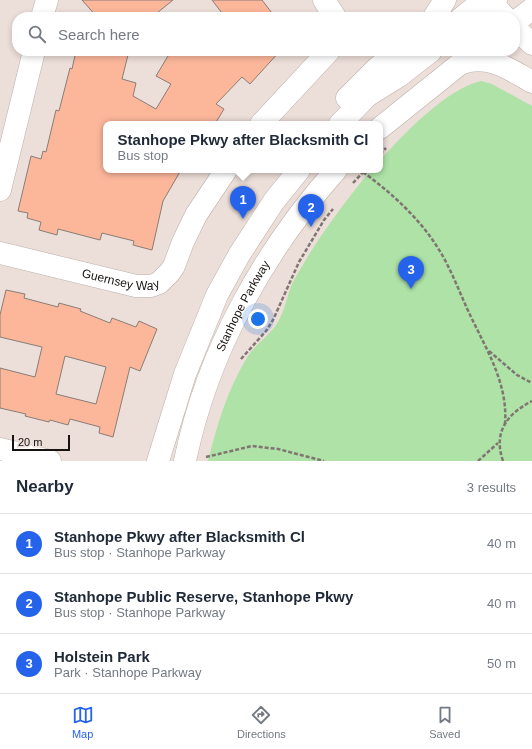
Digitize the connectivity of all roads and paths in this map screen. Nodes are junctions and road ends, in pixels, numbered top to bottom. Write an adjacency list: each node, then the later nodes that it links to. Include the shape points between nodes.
1 (47, 0): 6 (main road)
2 (324, 0): 7 (main road)
3 (445, 0): 8 (main road)
4 (491, 4): 9 (lane); 10 (main road)
5 (532, 9): 11 (main road)
6 (43, 12)
7 (332, 12)
8 (437, 12)
9 (468, 12)
10 (481, 12)
11 (520, 18)
12 (520, 33): 13 (main road)
13 (532, 44)
14 (33, 56): 32 (main road)
15 (324, 56): 22 (main road)
16 (392, 56): 23 (main road, via 348,97)
17 (406, 56): 21 (lane, via 387,71)
18 (425, 56): 21 (main road)
19 (469, 57): 20 (main road, via 491,61); 25 (main road)
20 (532, 82)
21 (367, 96): 24 (main road)
22 (264, 121)
23 (329, 121)
24 (343, 121)
25 (383, 126)
26 (224, 173): 34 (main road, Guernsey Way, via 196,215 174,266 165,278 155,284 136,286)
27 (297, 173): 45 (main road, Stanhope Parkway, via 274,201 243,248 217,295 185,374)
28 (334, 173): 43 (main road, Stanhope Parkway, via 282,237 238,312 219,354 196,420)
29 (362, 173): 31 (path)
30 (366, 173): 35 (path, via 401,203 434,242 448,265)
31 (353, 184)
32 (0, 190)
33 (333, 208): 36 (path, via 299,262 273,320)
34 (0, 253)
35 (487, 350): 37 (path, via 516,374); 39 (path, via 504,395)
36 (240, 360)
37 (532, 383)
38 (532, 401): 39 (path, via 518,409)
39 (505, 424): 40 (path)
40 (499, 443): 47 (path); 48 (path)
41 (0, 449): 44 (main road)
42 (205, 451): 43 (path)
43 (197, 460): 46 (path, via 252,446 278,449)
44 (50, 461)
45 (158, 461)
46 (324, 461)
47 (478, 461)
48 (503, 461)

